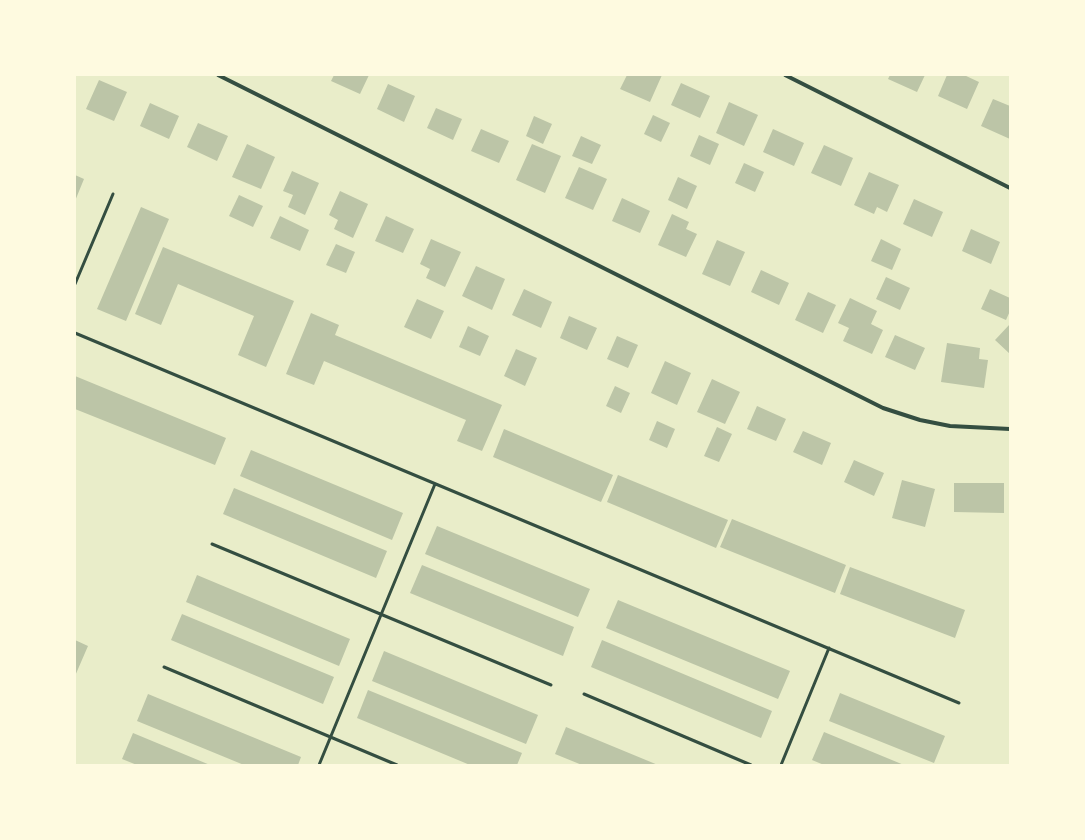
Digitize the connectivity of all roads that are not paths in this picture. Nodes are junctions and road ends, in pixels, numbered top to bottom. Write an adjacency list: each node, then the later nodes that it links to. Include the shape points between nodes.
1 (218, 75): 7 (street, via 883,408 950,426)
2 (785, 75): 3 (street)
3 (1010, 188)
4 (113, 194): 5 (lane)
5 (75, 284)
6 (75, 333): 8 (lane)
7 (1010, 429)
8 (435, 484): 10 (lane); 11 (lane)
9 (212, 544): 10 (lane)
10 (382, 613): 13 (lane); 16 (lane)
11 (829, 648): 15 (lane); 20 (lane)
12 (164, 667): 16 (lane)
13 (551, 685)
14 (584, 694): 19 (lane)
15 (959, 702)
16 (331, 738): 17 (lane); 18 (lane)
17 (319, 765)
18 (397, 765)
19 (751, 765)
20 (781, 765)

